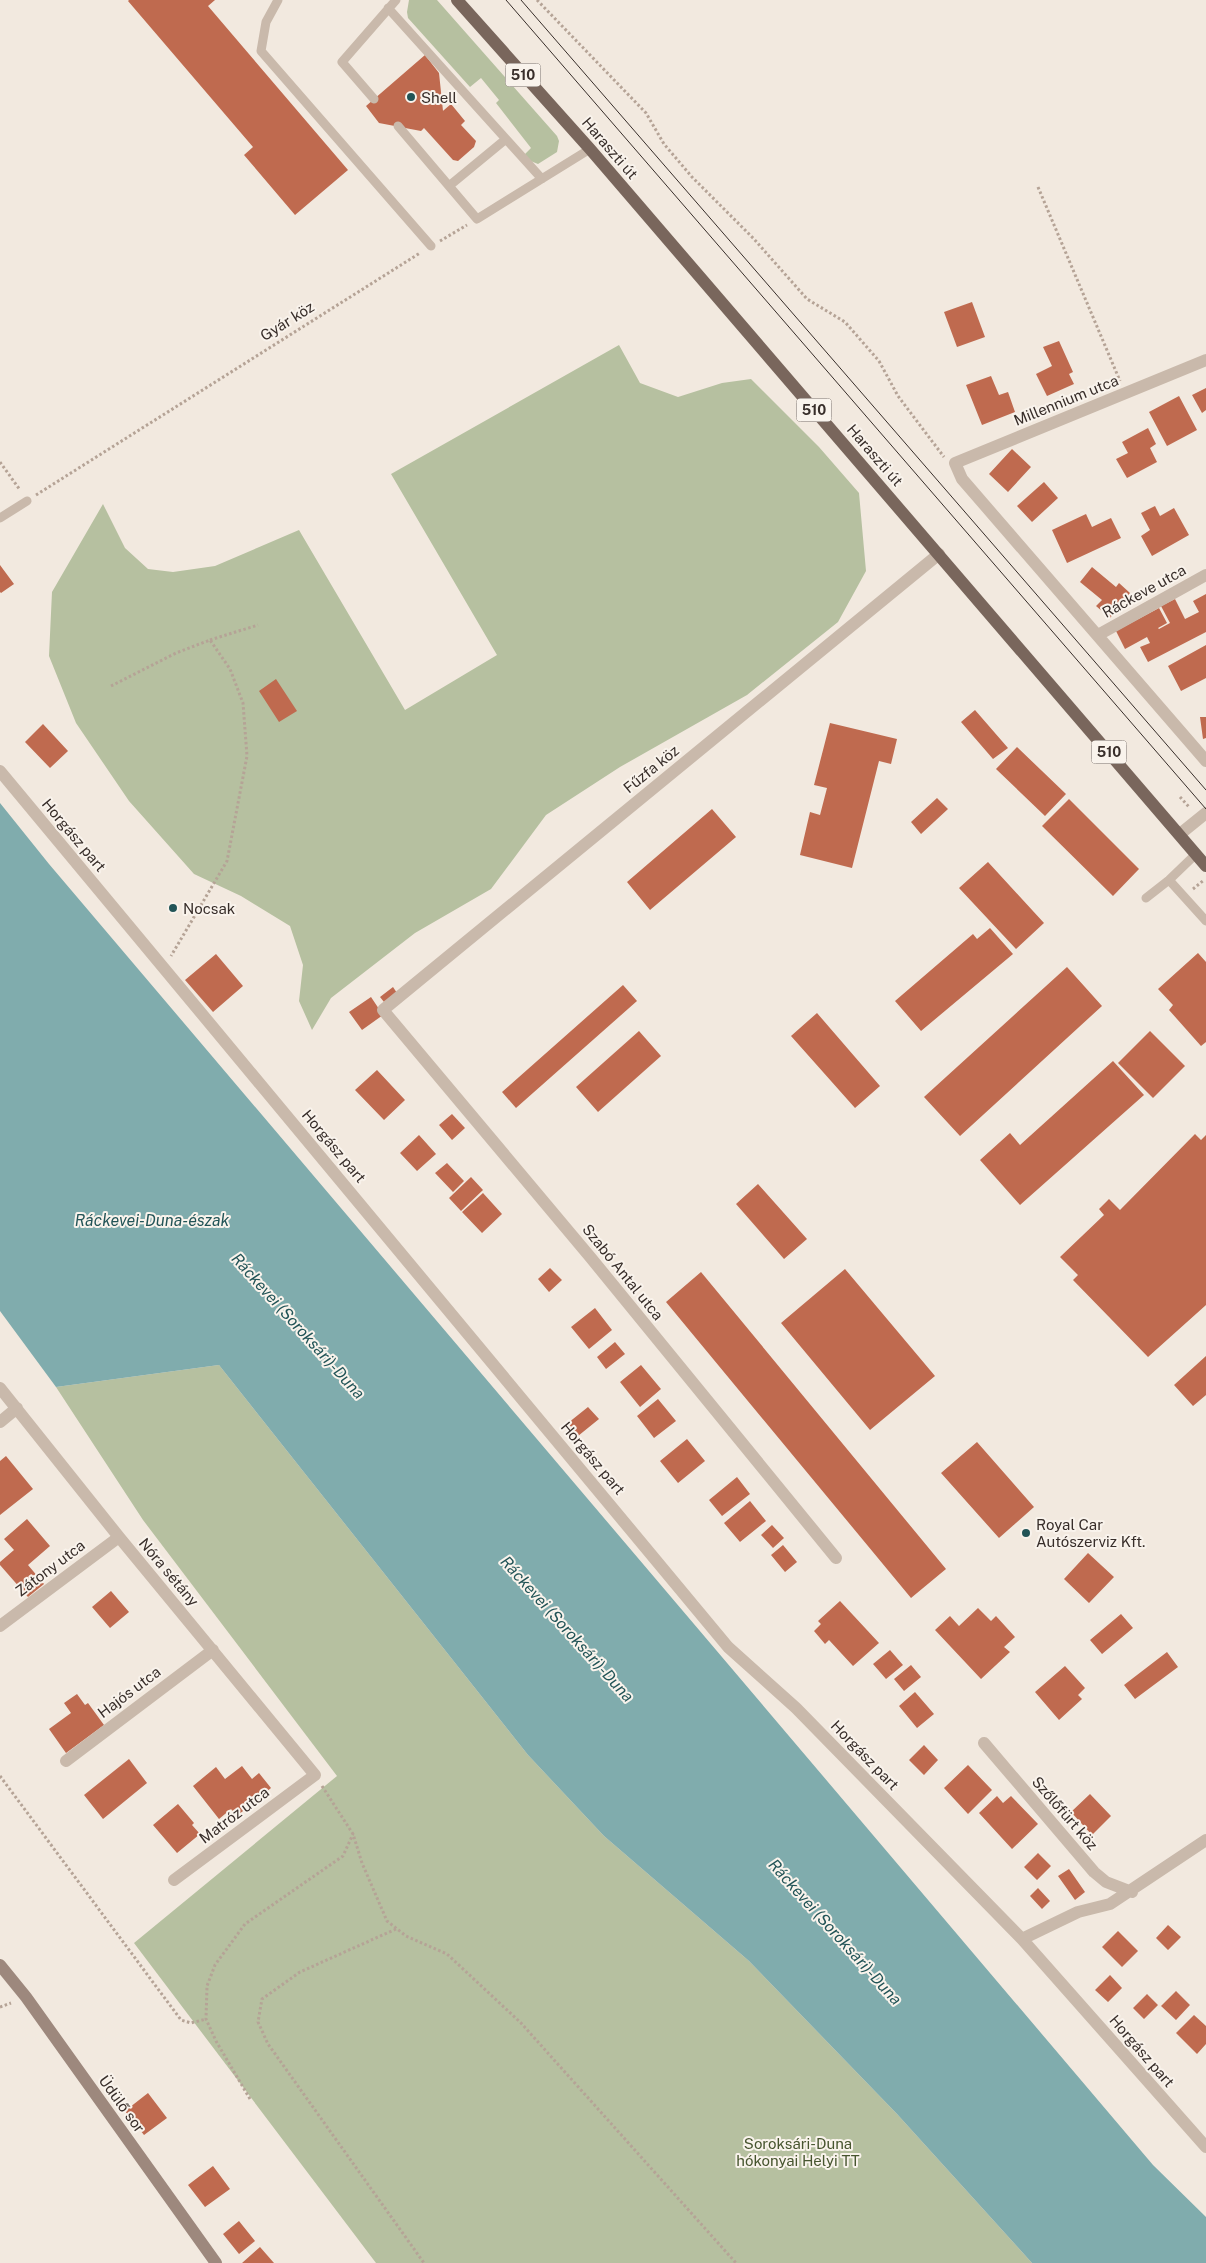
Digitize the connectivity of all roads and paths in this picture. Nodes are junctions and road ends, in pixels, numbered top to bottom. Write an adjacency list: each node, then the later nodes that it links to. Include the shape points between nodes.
1 (278, 0): 14 (lane, via 266,22 261,51)
2 (396, 0): 5 (lane)
3 (457, 0): 9 (main road, Haraszti út / 510)
4 (537, 0): 18 (path, via 646,113 664,144 806,299 845,322 879,361 898,396 941,455)
5 (388, 8): 6 (lane, via 342,62); 8 (lane)
6 (374, 99)
7 (398, 126): 11 (lane)
8 (506, 140): 10 (lane); 11 (lane)
9 (590, 150): 10 (lane); 21 (main road, Haraszti út / 510)
10 (542, 179): 13 (lane)
11 (449, 186): 13 (lane)
12 (1038, 187): 16 (path)
13 (477, 219): 14 (path, Gyár köz)
14 (431, 246): 19 (path, Gyár köz)
15 (1206, 360): 16 (street, Millennium utca)
16 (1125, 393): 18 (street, Millennium utca)
17 (0, 462): 19 (path)
18 (955, 463): 24 (street, via 962,479)
19 (27, 501): 20 (lane)
20 (0, 518)
21 (939, 554): 30 (main road, Haraszti út / 510); 37 (street, Fűzfa köz)
22 (1206, 574): 24 (street, Ráckeve utca)
23 (258, 625): 25 (path)
24 (1098, 635): 27 (street)
25 (210, 640): 26 (path, via 176,653); 36 (path, via 230,668 243,703 246,756 227,861)
26 (111, 686)
27 (1206, 761)
28 (0, 771): 54 (street, Horgász part, via 728,1647 796,1708)
29 (1206, 813): 30 (street)
30 (1180, 834): 31 (main road, Haraszti út / 510)
31 (1196, 854): 32 (main road, Haraszti út / 510); 33 (lane)
32 (1206, 866)
33 (1169, 880): 34 (lane); 35 (lane)
34 (1146, 898)
35 (1206, 921)
36 (175, 952)
37 (383, 1010): 42 (street, Szabó Antal utca)
38 (0, 1388): 39 (street, Nóra sétány)
39 (16, 1408): 40 (street); 41 (street, Nóra sétány)
40 (0, 1422)
41 (119, 1537): 43 (street, Zátony utca); 44 (street, Nóra sétány)
42 (836, 1558)
43 (0, 1626)
44 (212, 1650): 46 (street, Hajós utca); 47 (street, Nóra sétány)
45 (984, 1743): 52 (street, Szőlőfürt köz, via 1094,1872 1106,1882)
46 (66, 1761)
47 (314, 1775): 49 (path); 51 (street, Matróz utca)
48 (0, 1776): 56 (path, via 181,2020 191,2023)
49 (353, 1834): 53 (path, via 387,1921); 56 (path, via 343,1856 245,1924 231,1941 215,1965 207,1986)
50 (1206, 1840): 52 (street)
51 (174, 1880)
52 (1132, 1892): 54 (street, via 1110,1904 1078,1912)
53 (396, 1928): 60 (path, via 300,1972 262,1999 258,2022 268,2044); 61 (path, via 406,1936 447,1954 521,2023)
54 (1022, 1939): 58 (street, Horgász part)
55 (0, 1965): 59 (street, Üdülő sor)
56 (206, 2019): 57 (path)
57 (250, 2099)
58 (1206, 2148)
59 (216, 2263)
60 (424, 2263)
61 (736, 2263)

